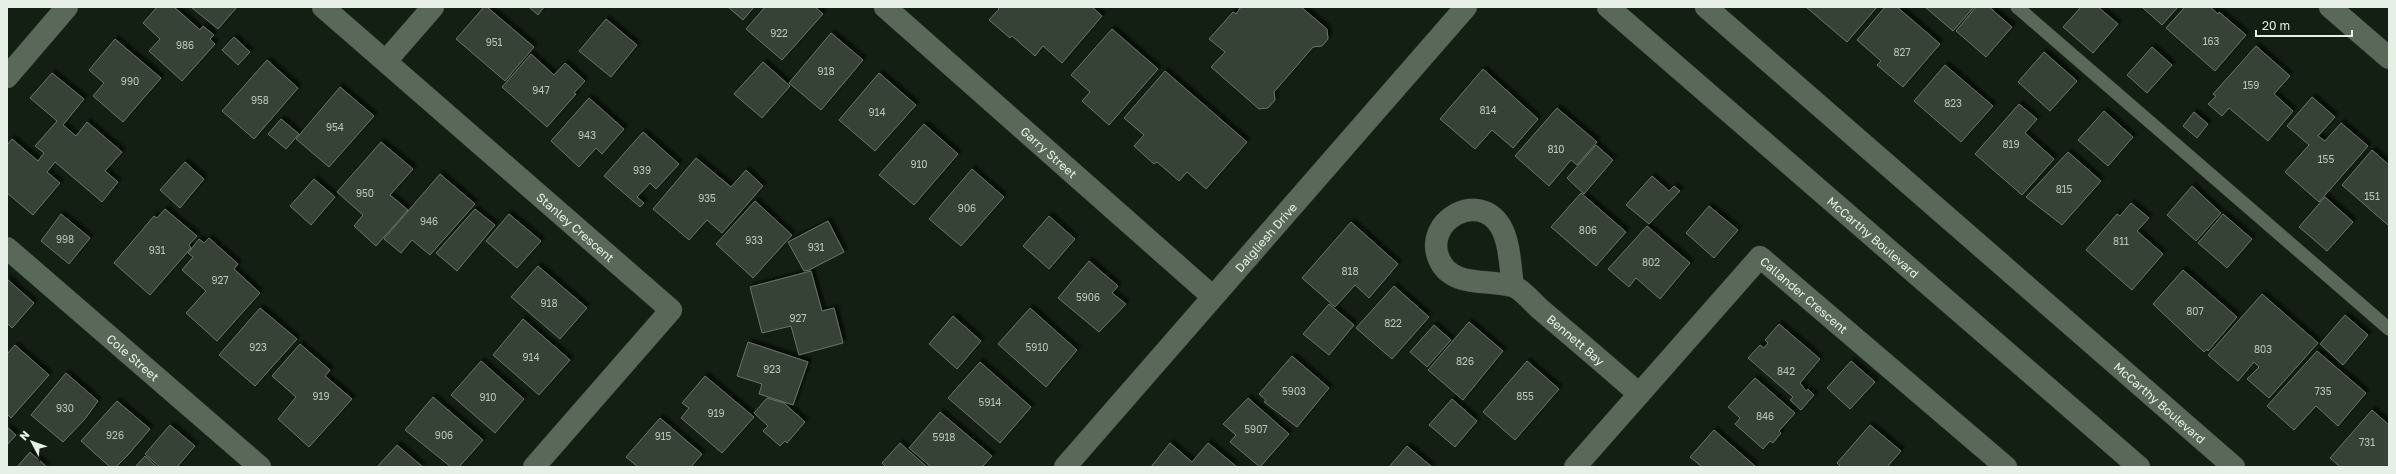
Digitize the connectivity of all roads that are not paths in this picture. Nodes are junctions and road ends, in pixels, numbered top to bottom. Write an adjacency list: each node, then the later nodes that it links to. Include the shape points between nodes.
1 (67, 7): 12 (street)
2 (324, 7): 11 (street, Stanley Crescent)
3 (433, 7): 11 (street)
4 (885, 7): 15 (street, Garry Street)
5 (1466, 7): 15 (street, Dalgliesh Drive)
6 (1608, 7): 23 (street, McCarthy Boulevard)
7 (1706, 7): 24 (street, McCarthy Boulevard)
8 (2017, 7): 16 (lane)
9 (2330, 7): 10 (street)
10 (2389, 58)
11 (386, 61): 19 (street, Stanley Crescent, via 671,310)
12 (7, 77)
13 (7, 248): 18 (street, Cole Street)
14 (1513, 286): 17 (street, Bennett Bay)
15 (1213, 297): 20 (street, Dalgliesh Drive)
16 (2389, 329)
17 (1639, 394): 21 (street, Callander Crescent); 22 (street, Callander Crescent, via 1760,257)
18 (260, 467)
19 (534, 467)
20 (1065, 467)
21 (1575, 467)
22 (2006, 467)
23 (2139, 467)
24 (2234, 467)

